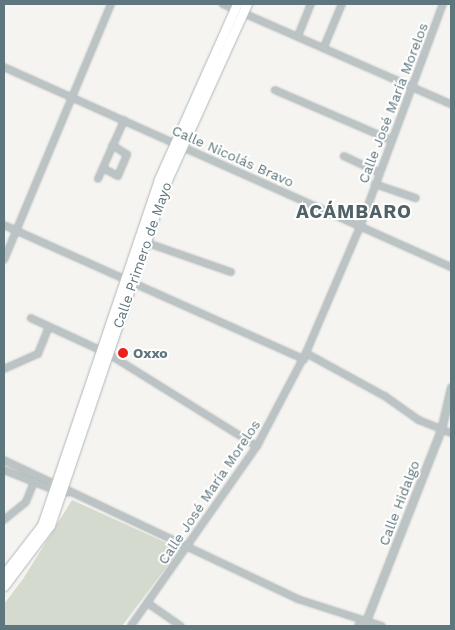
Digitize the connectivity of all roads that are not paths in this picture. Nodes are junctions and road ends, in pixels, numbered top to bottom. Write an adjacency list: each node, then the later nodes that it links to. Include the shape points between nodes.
1 (111, 4): 12 (street)
2 (224, 4): 6 (street)
3 (311, 4): 7 (street)
4 (342, 4): 8 (street)
5 (443, 4): 10 (street, Calle José María Morelos)
6 (240, 7): 7 (street); 16 (main road, Calle Primero de Mayo)
7 (298, 36): 8 (street)
8 (324, 47): 10 (street)
9 (4, 67): 12 (street, Calle Nicolás Bravo)
10 (413, 86): 13 (street); 15 (street, Calle José María Morelos)
11 (275, 90): 15 (street)
12 (72, 98): 14 (street, Calle Nicolás Bravo); 26 (street)
13 (451, 104)
14 (124, 121): 16 (street, Calle Nicolás Bravo); 17 (street)
15 (390, 140): 20 (street, Calle José María Morelos)
16 (178, 145): 25 (street, Calle Nicolás Bravo); 27 (main road, Calle Primero de Mayo)
17 (113, 146): 19 (street); 19 (street, via 127,154 118,176)
18 (344, 156): 20 (street)
19 (103, 168): 21 (street)
20 (379, 172): 22 (street, Calle José María Morelos)
21 (98, 179)
22 (375, 184): 23 (street); 25 (street, Calle José María Morelos)
23 (416, 198)
24 (4, 225): 26 (street)
25 (360, 227): 29 (street, Calle Nicolás Bravo); 35 (street, Calle José María Morelos)
26 (16, 231): 28 (street); 31 (street)
27 (142, 241): 30 (street); 31 (main road, Calle Primero de Mayo)
28 (4, 260)
29 (451, 266)
30 (231, 272)
31 (128, 280): 34 (main road, Calle Primero de Mayo); 35 (street)
32 (31, 318): 33 (street)
33 (49, 327): 34 (street); 36 (street, via 38,354)
34 (105, 352): 40 (street); 44 (main road, Calle Primero de Mayo)
35 (305, 356): 38 (street); 40 (street, Calle José María Morelos)
36 (4, 369)
37 (451, 387): 38 (street, Calle Hidalgo)
38 (441, 430): 39 (street); 50 (street, Calle Hidalgo)
39 (451, 433)
40 (257, 446): 46 (street, Calle José María Morelos)
41 (4, 460): 44 (street)
42 (4, 470): 43 (street)
43 (34, 482): 44 (street); 45 (street, via 26,502)
44 (62, 489): 46 (street); 47 (main road, Calle Primero de Mayo, via 42,524); 48 (main road, Calle Primero de Mayo, via 43,536)
45 (4, 520)
46 (190, 546): 49 (street, Calle José María Morelos); 50 (street, via 298,599)
47 (4, 574)
48 (4, 586)
49 (148, 603): 51 (street, Calle José María Morelos); 52 (street)
50 (365, 624): 53 (street); 54 (street)
51 (131, 626)
52 (181, 626)
53 (358, 626)
54 (382, 626)

